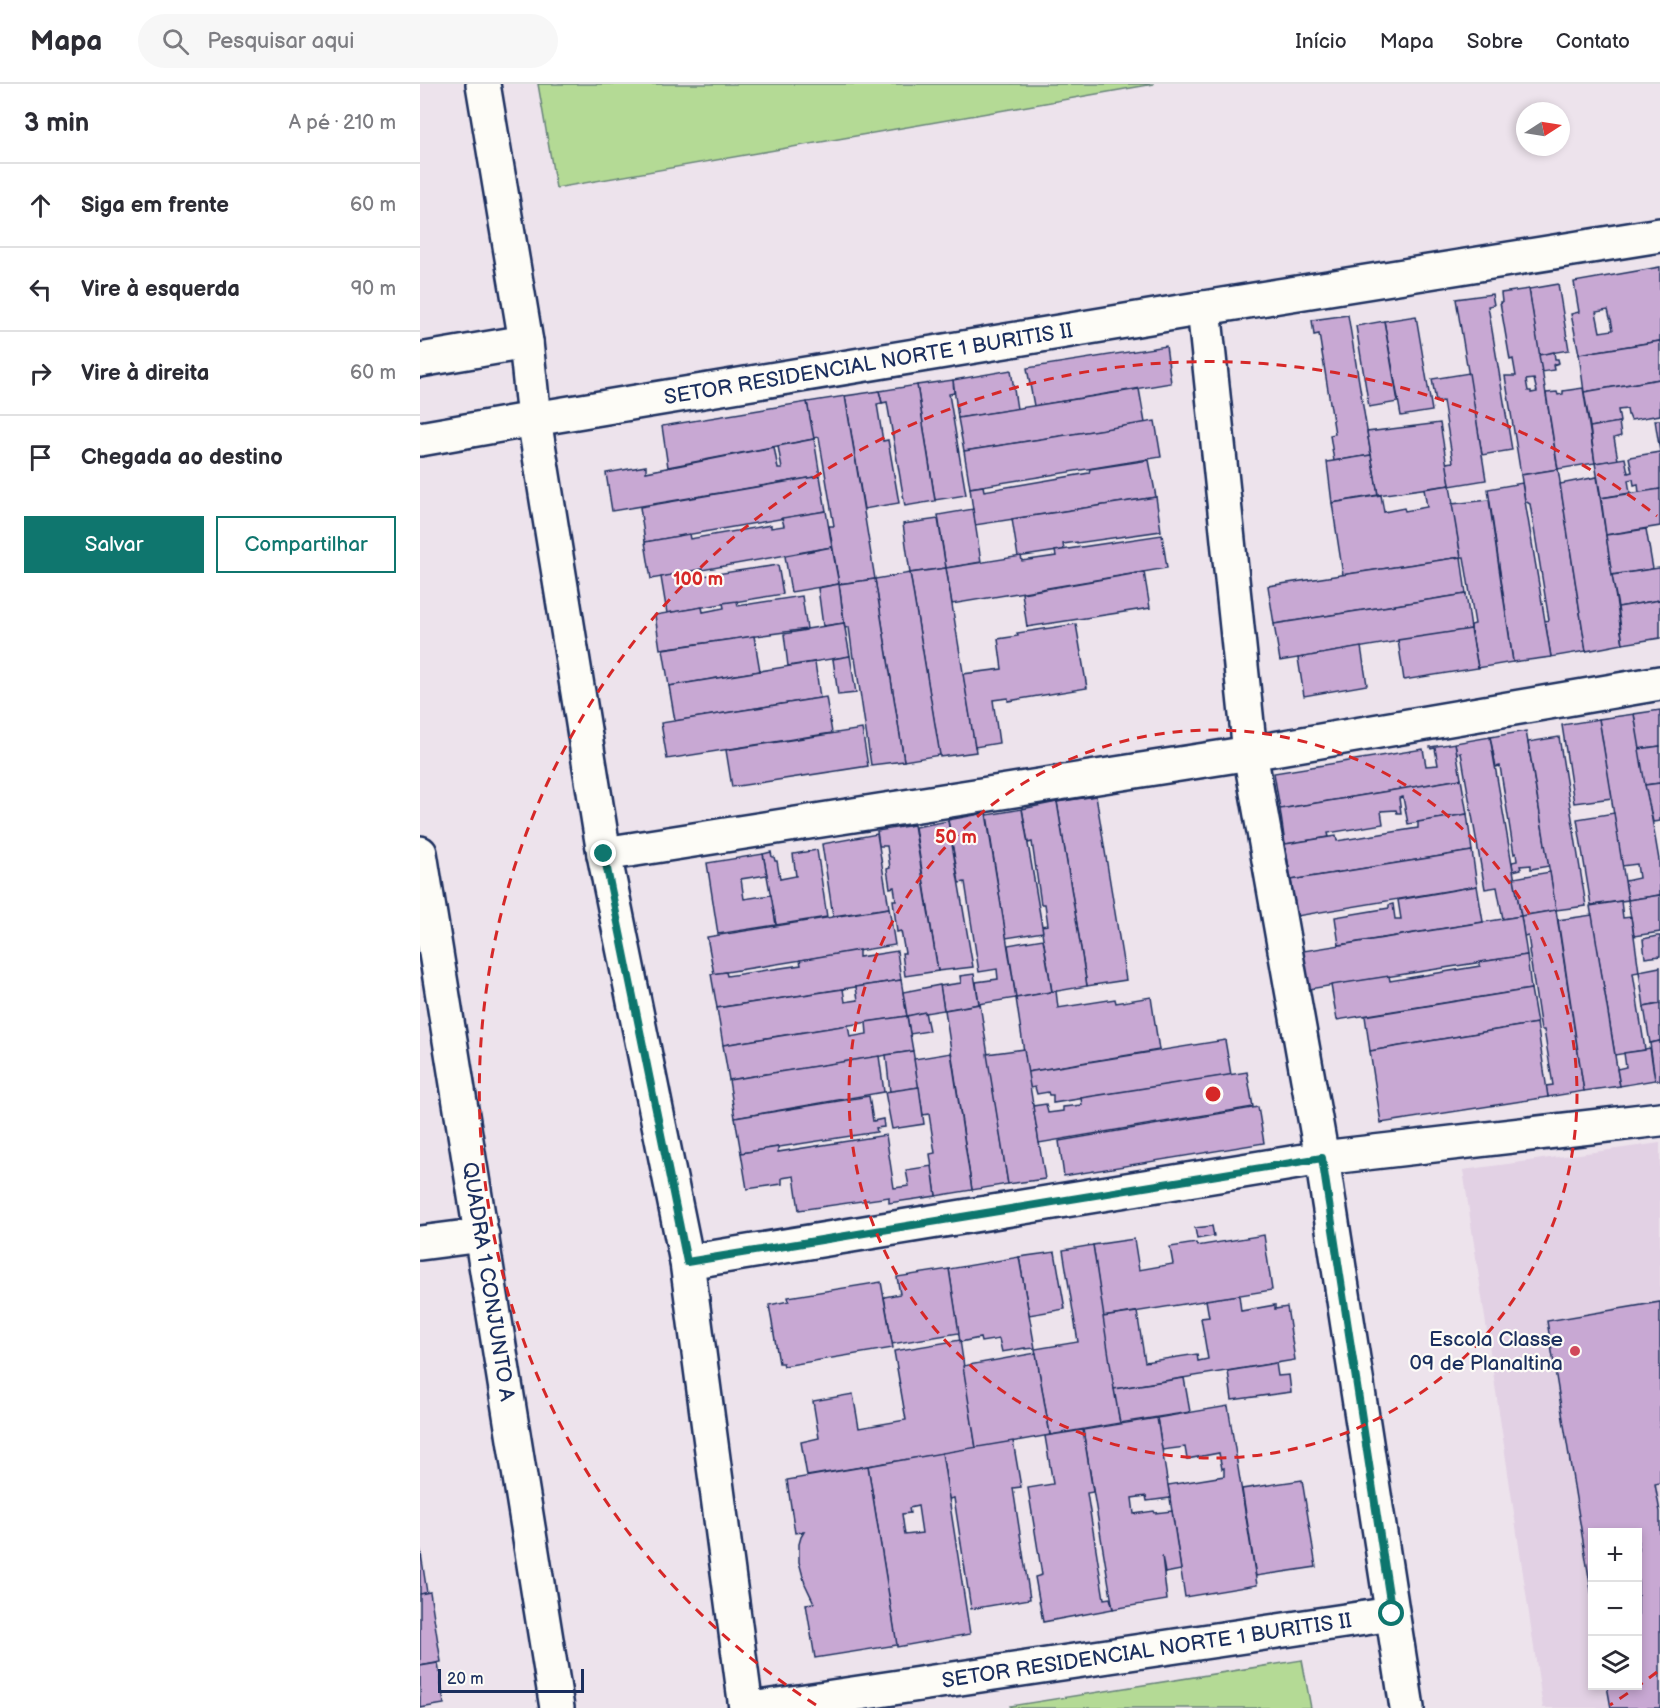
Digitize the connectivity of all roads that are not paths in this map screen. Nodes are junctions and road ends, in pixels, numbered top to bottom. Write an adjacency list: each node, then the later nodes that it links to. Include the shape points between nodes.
1 (483, 84): 4 (street)
2 (1660, 235): 3 (street, SETOR RESIDENCIAL NORTE 1 BURITIS II)
3 (1204, 308): 6 (street, SETOR RESIDENCIAL NORTE 1 BURITIS II); 9 (street)
4 (526, 342): 5 (street); 6 (street)
5 (420, 360)
6 (534, 419): 7 (street, SETOR RESIDENCIAL NORTE 1 BURITIS II); 11 (street)
7 (420, 440)
8 (1660, 683): 9 (street)
9 (1250, 753): 11 (street); 13 (street)
10 (420, 853): 14 (street, QUADRA 1 CONJUNTO A)
11 (604, 854): 16 (street)
12 (1660, 1119): 13 (street)
13 (1322, 1158): 16 (street); 17 (street)
14 (482, 1234): 15 (street); 18 (street, QUADRA 1 CONJUNTO A)
15 (420, 1243)
16 (687, 1262): 19 (street)
17 (1392, 1614): 20 (street, SETOR RESIDENCIAL NORTE 1 BURITIS II); 21 (street)
18 (557, 1708)
19 (746, 1708)
20 (758, 1708)
21 (1407, 1708)

